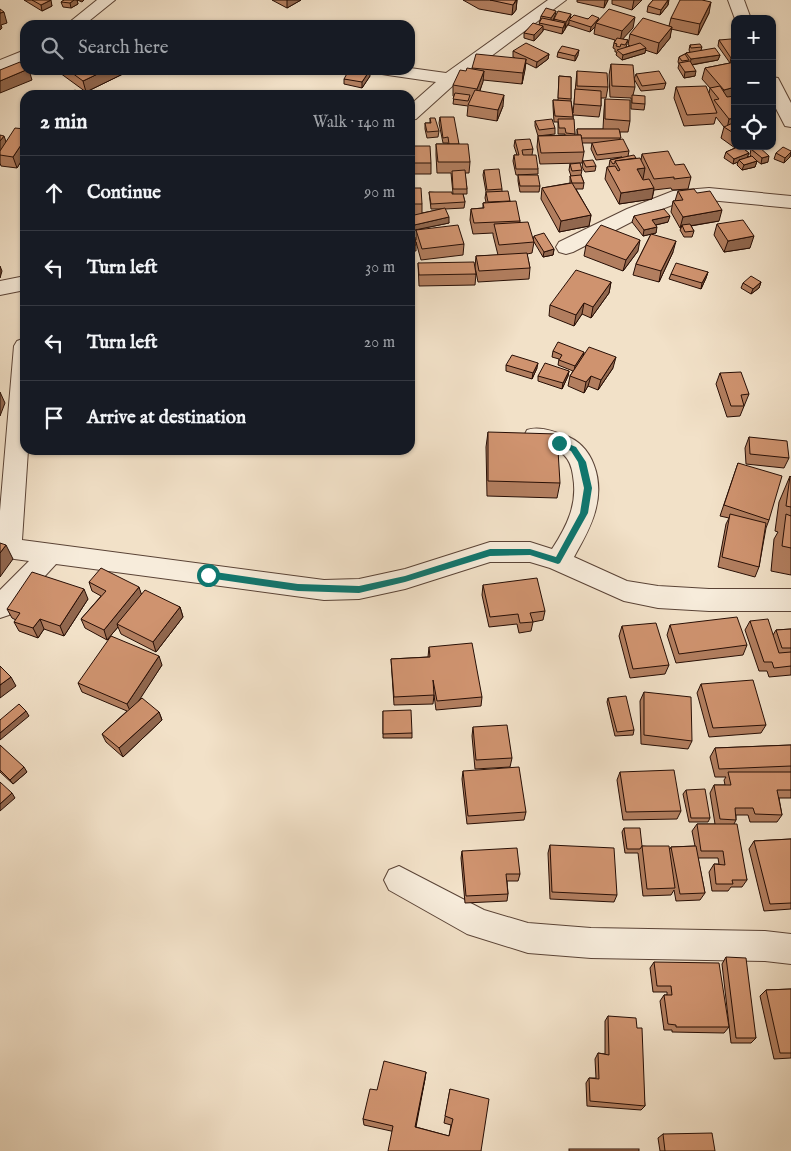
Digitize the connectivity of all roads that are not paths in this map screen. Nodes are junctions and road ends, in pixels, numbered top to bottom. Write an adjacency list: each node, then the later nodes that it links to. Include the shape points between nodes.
1 (107, 0): 5 (street)
2 (558, 0): 9 (street)
3 (736, 0): 4 (street)
4 (742, 15)
5 (81, 20)
6 (20, 57): 7 (street)
7 (0, 67)
8 (415, 74): 9 (street)
9 (449, 79): 11 (street)
10 (776, 90): 12 (street)
11 (415, 110)
12 (791, 122)
13 (791, 202): 14 (street, via 709,194 680,195 634,213)
14 (566, 247)
15 (20, 284): 16 (street)
16 (0, 288)
17 (20, 394): 19 (street)
18 (535, 436): 21 (street, via 574,449 582,462 588,488 584,513)
19 (4, 548): 20 (street)
20 (50, 555): 21 (street, via 324,590 359,590 490,552 530,552); 23 (street)
21 (558, 561): 22 (street, via 624,591 641,594 709,600)
22 (791, 600)
23 (0, 606)
24 (399, 880): 25 (street, via 478,923 528,938 592,944)
25 (791, 949)

